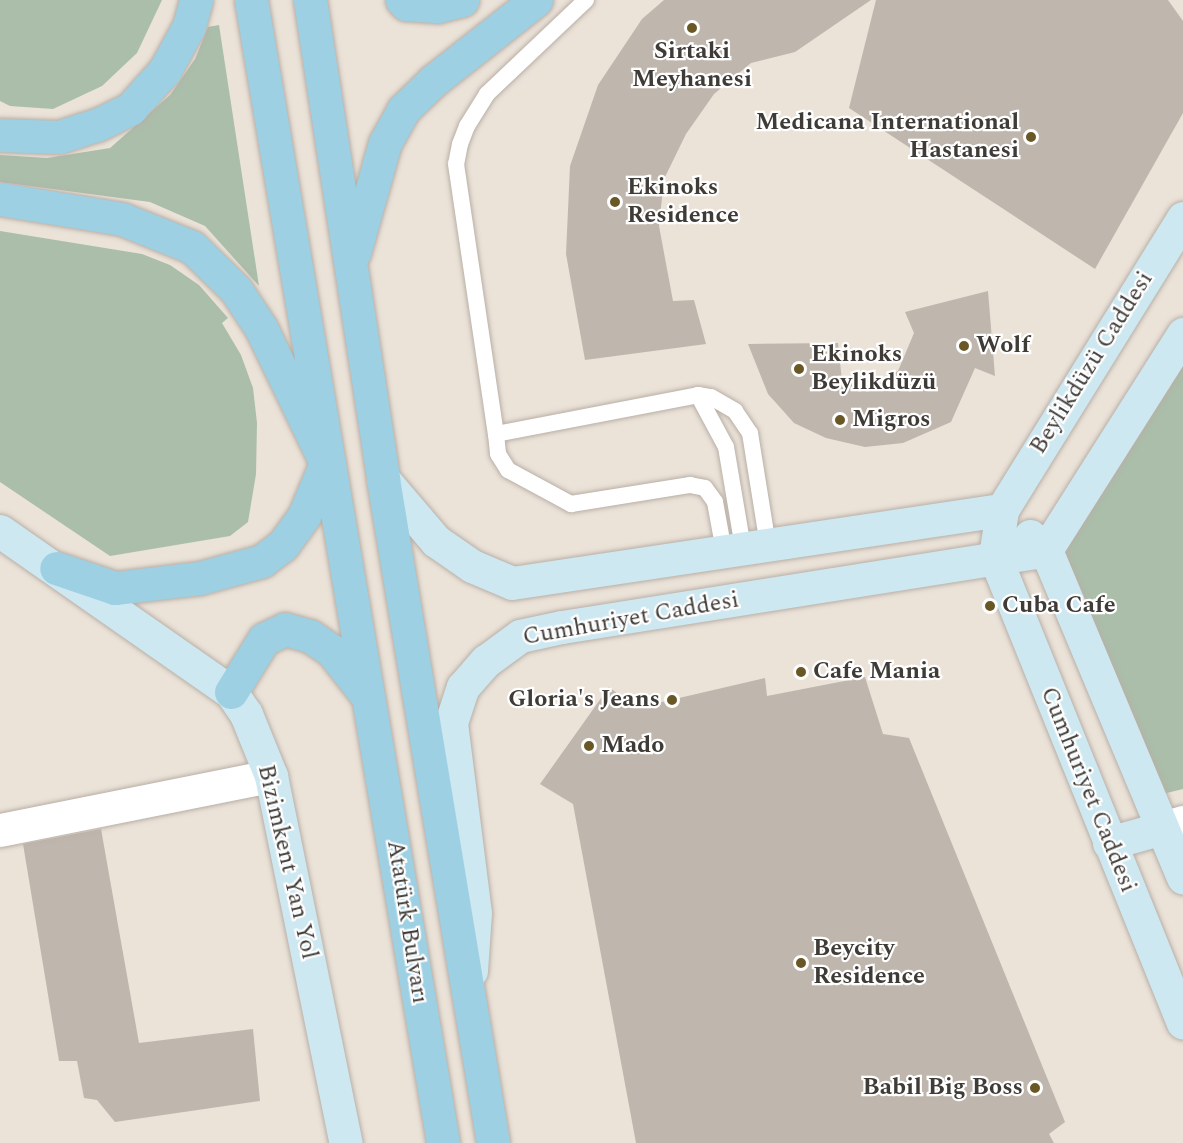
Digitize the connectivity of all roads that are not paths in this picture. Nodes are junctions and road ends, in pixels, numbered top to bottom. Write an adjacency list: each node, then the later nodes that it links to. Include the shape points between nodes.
1 (196, 0): 8 (main road, via 189,26 165,70 130,109 97,125 59,136)
2 (251, 0): 15 (main road)
3 (310, 0): 11 (main road)
4 (402, 0): 5 (main road, via 406,4 438,6)
5 (462, 0)
6 (536, 0): 11 (main road, via 433,81 403,110 385,143)
7 (586, 0): 14 (lane, via 487,94 460,144 456,164)
8 (0, 135)
9 (0, 199): 15 (main road, via 122,219 192,247 236,290 261,328)
10 (1183, 218): 17 (main road, Beylikdüzü Caddesi)
11 (350, 270): 16 (main road)
12 (1183, 334): 20 (main road)
13 (698, 395): 14 (lane); 19 (lane, via 726,447); 19 (lane, via 711,397 735,411 750,433)
14 (496, 434): 19 (lane, via 498,454 508,470 571,504 690,485 705,488)
15 (326, 463): 22 (main road, via 304,516 283,545 262,561 200,579 115,588); 24 (main road, Atatürk Bulvarı)
16 (383, 479): 19 (main road, via 436,541 472,566 512,583); 30 (main road)
17 (1002, 510): 19 (main road); 20 (main road); 21 (main road)
18 (0, 531): 22 (main road, Bizimkent Yan Yol)
19 (745, 548)
20 (1046, 550): 21 (main road); 26 (main road)
21 (995, 557): 28 (main road, Cumhuriyet Caddesi); 30 (main road, Cumhuriyet Caddesi, via 562,627 520,636 506,644 463,687 451,723 475,913)
22 (56, 568): 23 (main road, Bizimkent Yan Yol)
23 (231, 692): 24 (main road, via 264,639 285,628 310,636 332,651); 25 (main road, Bizimkent Yan Yol, via 246,714)
24 (371, 701): 33 (main road, Atatürk Bulvarı)
25 (271, 776): 27 (street); 32 (main road, Bizimkent Yan Yol)
26 (1172, 825): 28 (main road); 29 (main road)
27 (0, 830)
28 (1109, 843): 31 (main road, Cumhuriyet Caddesi)
29 (1183, 878)
30 (469, 1009): 34 (main road)
31 (1183, 1023)
32 (346, 1143)
33 (443, 1143)
34 (493, 1143)

